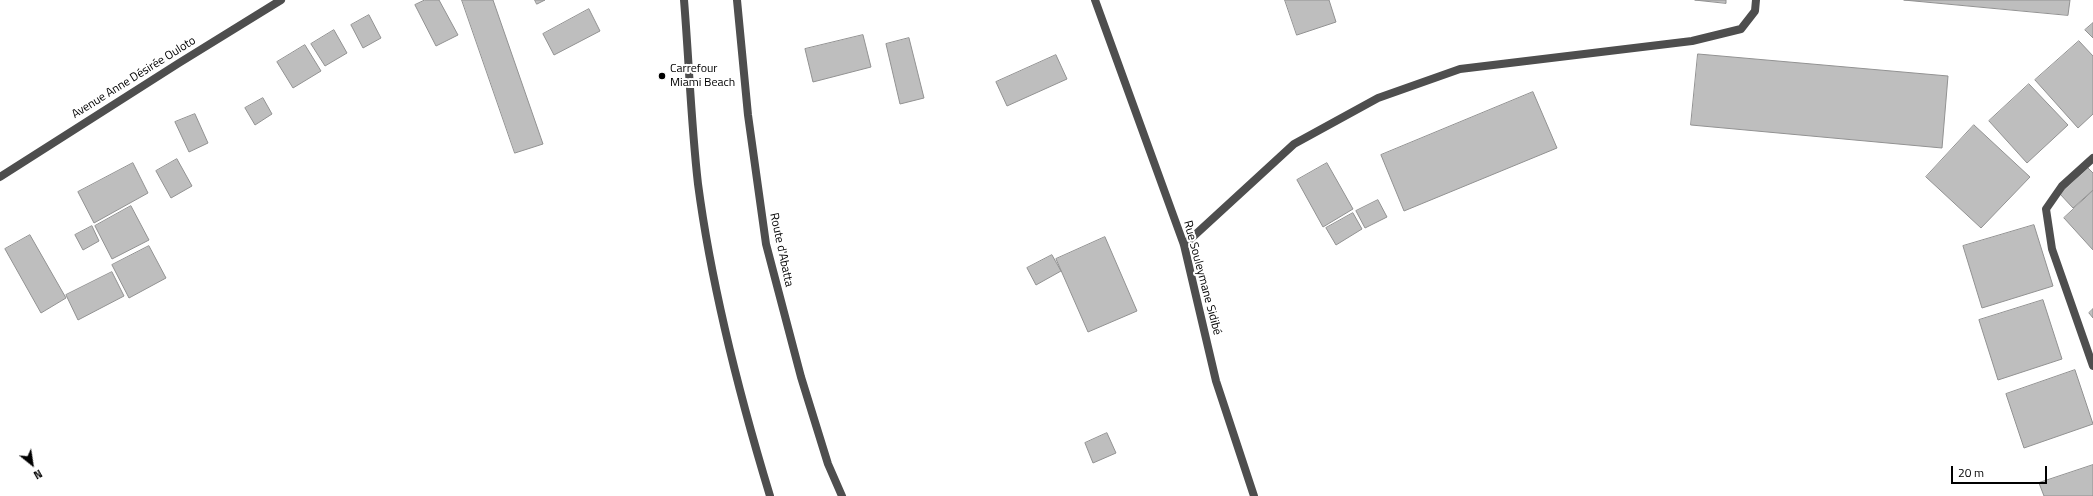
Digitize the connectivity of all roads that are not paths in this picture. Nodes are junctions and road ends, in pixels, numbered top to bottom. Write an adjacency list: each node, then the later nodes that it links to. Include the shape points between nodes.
1 (282, 0): 7 (street, Avenue Anne Désirée Ouloto)
2 (684, 0): 10 (street, via 698,183 713,278 748,423)
3 (737, 0): 11 (street, Route d'Abatta, via 748,115 766,244 801,377 828,464)
4 (1095, 0): 8 (street, Rue Souleymane Sidibé)
5 (1756, 0): 8 (street, via 1755,11 1741,29 1692,42 1460,69 1378,98 1294,144)
6 (2093, 158): 9 (street, via 2062,186 2046,209 2052,249)
7 (0, 178)
8 (1184, 245): 12 (street, Rue Souleymane Sidibé, via 1216,381)
9 (2093, 366)
10 (770, 496)
11 (842, 496)
12 (1254, 496)

